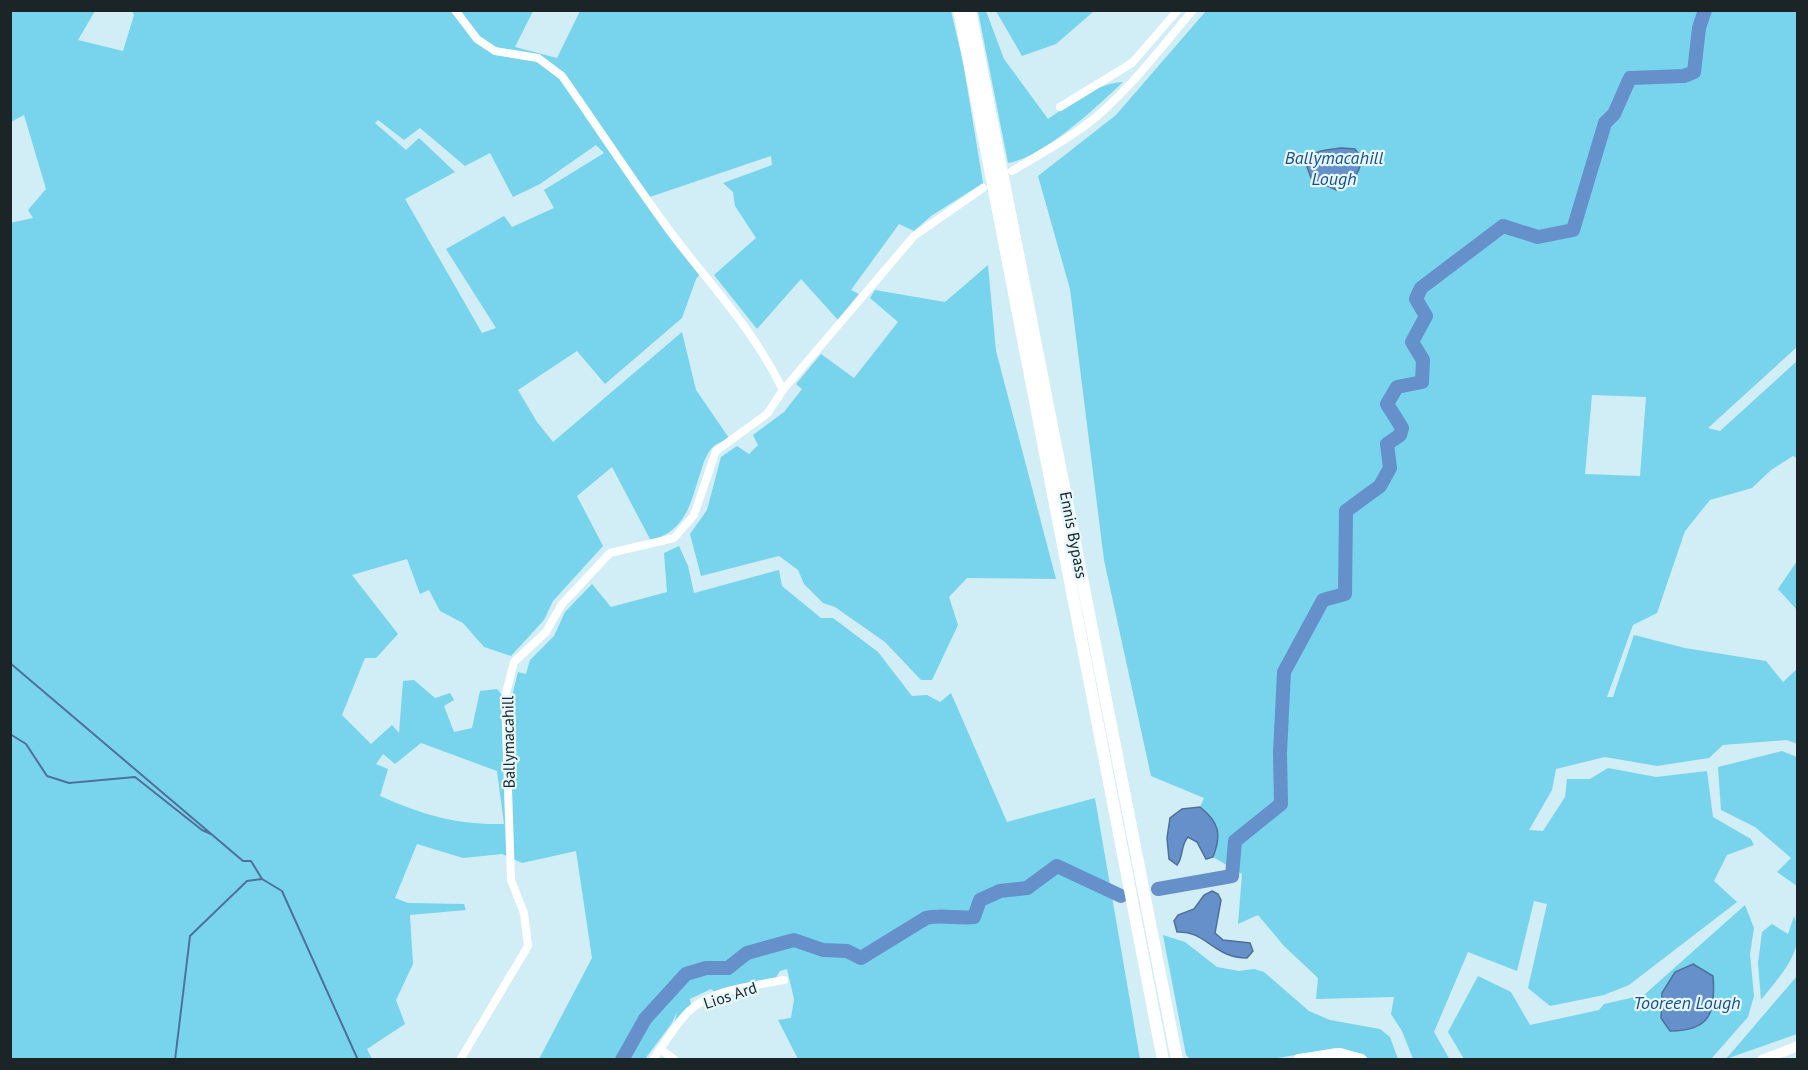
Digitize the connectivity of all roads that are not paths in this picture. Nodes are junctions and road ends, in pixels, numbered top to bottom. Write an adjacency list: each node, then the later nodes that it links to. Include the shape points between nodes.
1 (455, 10): 13 (street, via 477,39 495,51 538,58 562,76 670,231 734,309 767,357)
2 (959, 10): 9 (highway, Ennis Bypass)
3 (970, 10): 9 (highway, Ennis Bypass)
4 (1178, 10): 6 (street, via 1132,63)
5 (1193, 10): 7 (street)
6 (1122, 68): 7 (street); 8 (street)
7 (1134, 80): 10 (street, via 1069,137)
8 (1060, 107)
9 (994, 163): 12 (highway, Ennis Bypass)
10 (1012, 171)
11 (983, 188): 13 (street, Ballymacahill, via 914,236)
12 (1001, 200): 15 (highway, Ennis Bypass); 21 (highway, Ennis Bypass)
13 (783, 390): 18 (street, Ballymacahill, via 767,414 716,451 694,514 674,538 610,554 562,604 546,632 514,662 505,697 511,880 524,914 528,946)
14 (784, 980): 17 (street, Lios Ard, via 703,1001 688,1012)
15 (1172, 1025): 22 (highway, Ennis Bypass); 23 (highway)
16 (1797, 1046): 26 (main road)
17 (660, 1049): 19 (street, Lios Ard); 20 (street)
18 (460, 1059)
19 (653, 1059)
20 (675, 1059)
21 (1163, 1059)
22 (1177, 1059)
23 (1184, 1059)
24 (1299, 1059): 25 (highway, via 1340,1054)
25 (1361, 1059)
26 (1762, 1059)

